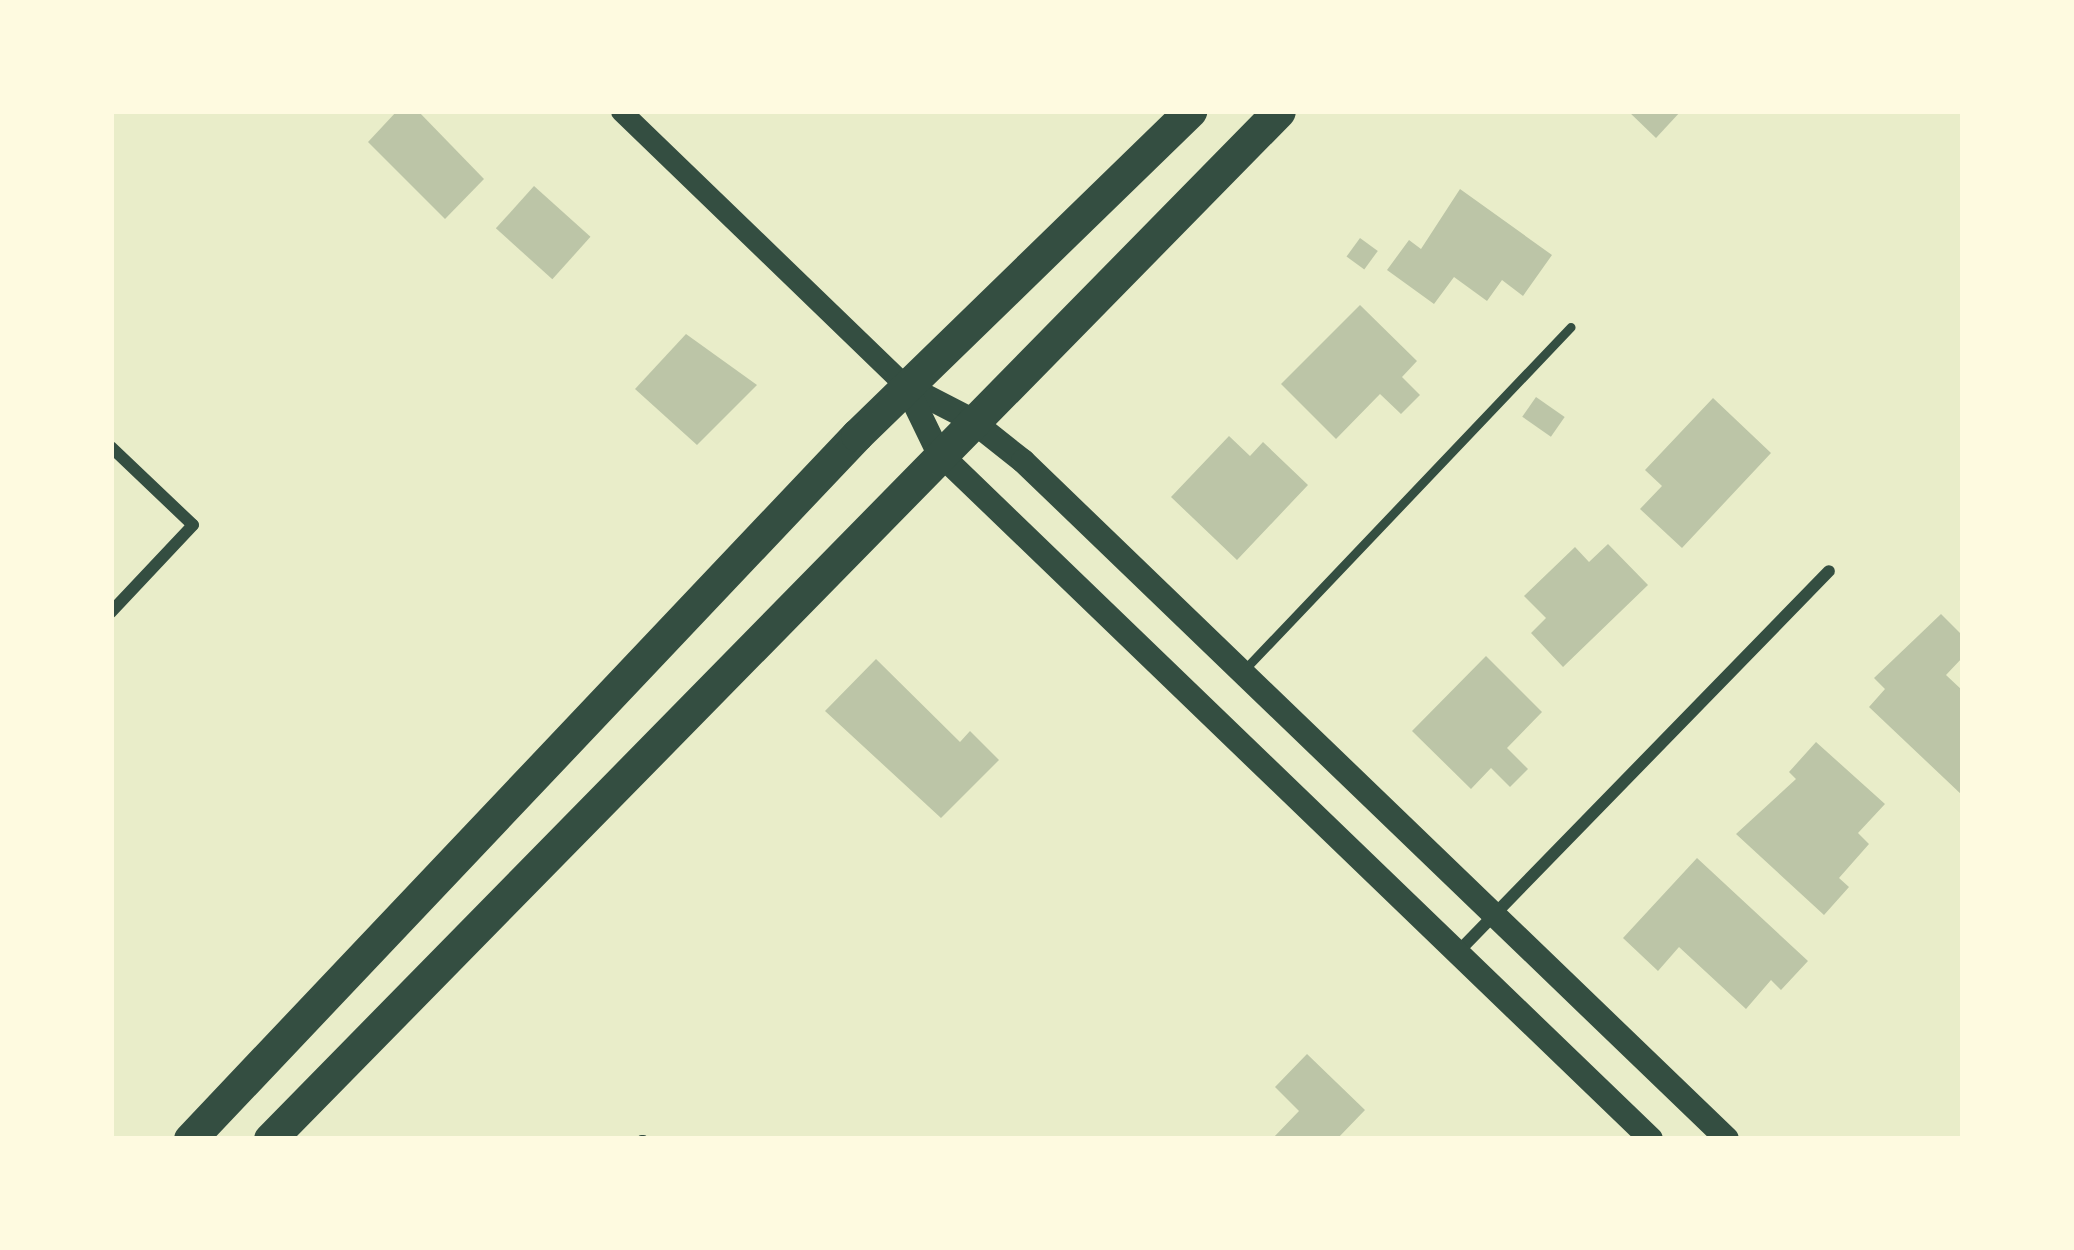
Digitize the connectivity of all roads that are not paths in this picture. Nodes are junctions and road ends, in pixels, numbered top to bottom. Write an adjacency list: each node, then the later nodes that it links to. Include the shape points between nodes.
1 (621, 111): 5 (street)
2 (1190, 111): 5 (highway)
3 (1280, 111): 6 (highway)
4 (1571, 327): 11 (lane)
5 (905, 386): 6 (main road); 8 (main road); 14 (highway)
6 (970, 419): 8 (highway); 11 (main road)
7 (111, 447): 10 (street, via 193,525)
8 (938, 452): 13 (main road); 15 (highway)
9 (1829, 571): 12 (street)
10 (111, 612)
11 (1241, 673): 12 (main road)
12 (1494, 914): 13 (street); 17 (main road)
13 (1456, 954): 16 (main road)
14 (190, 1139)
15 (270, 1139)
16 (1652, 1139)
17 (1727, 1139)

